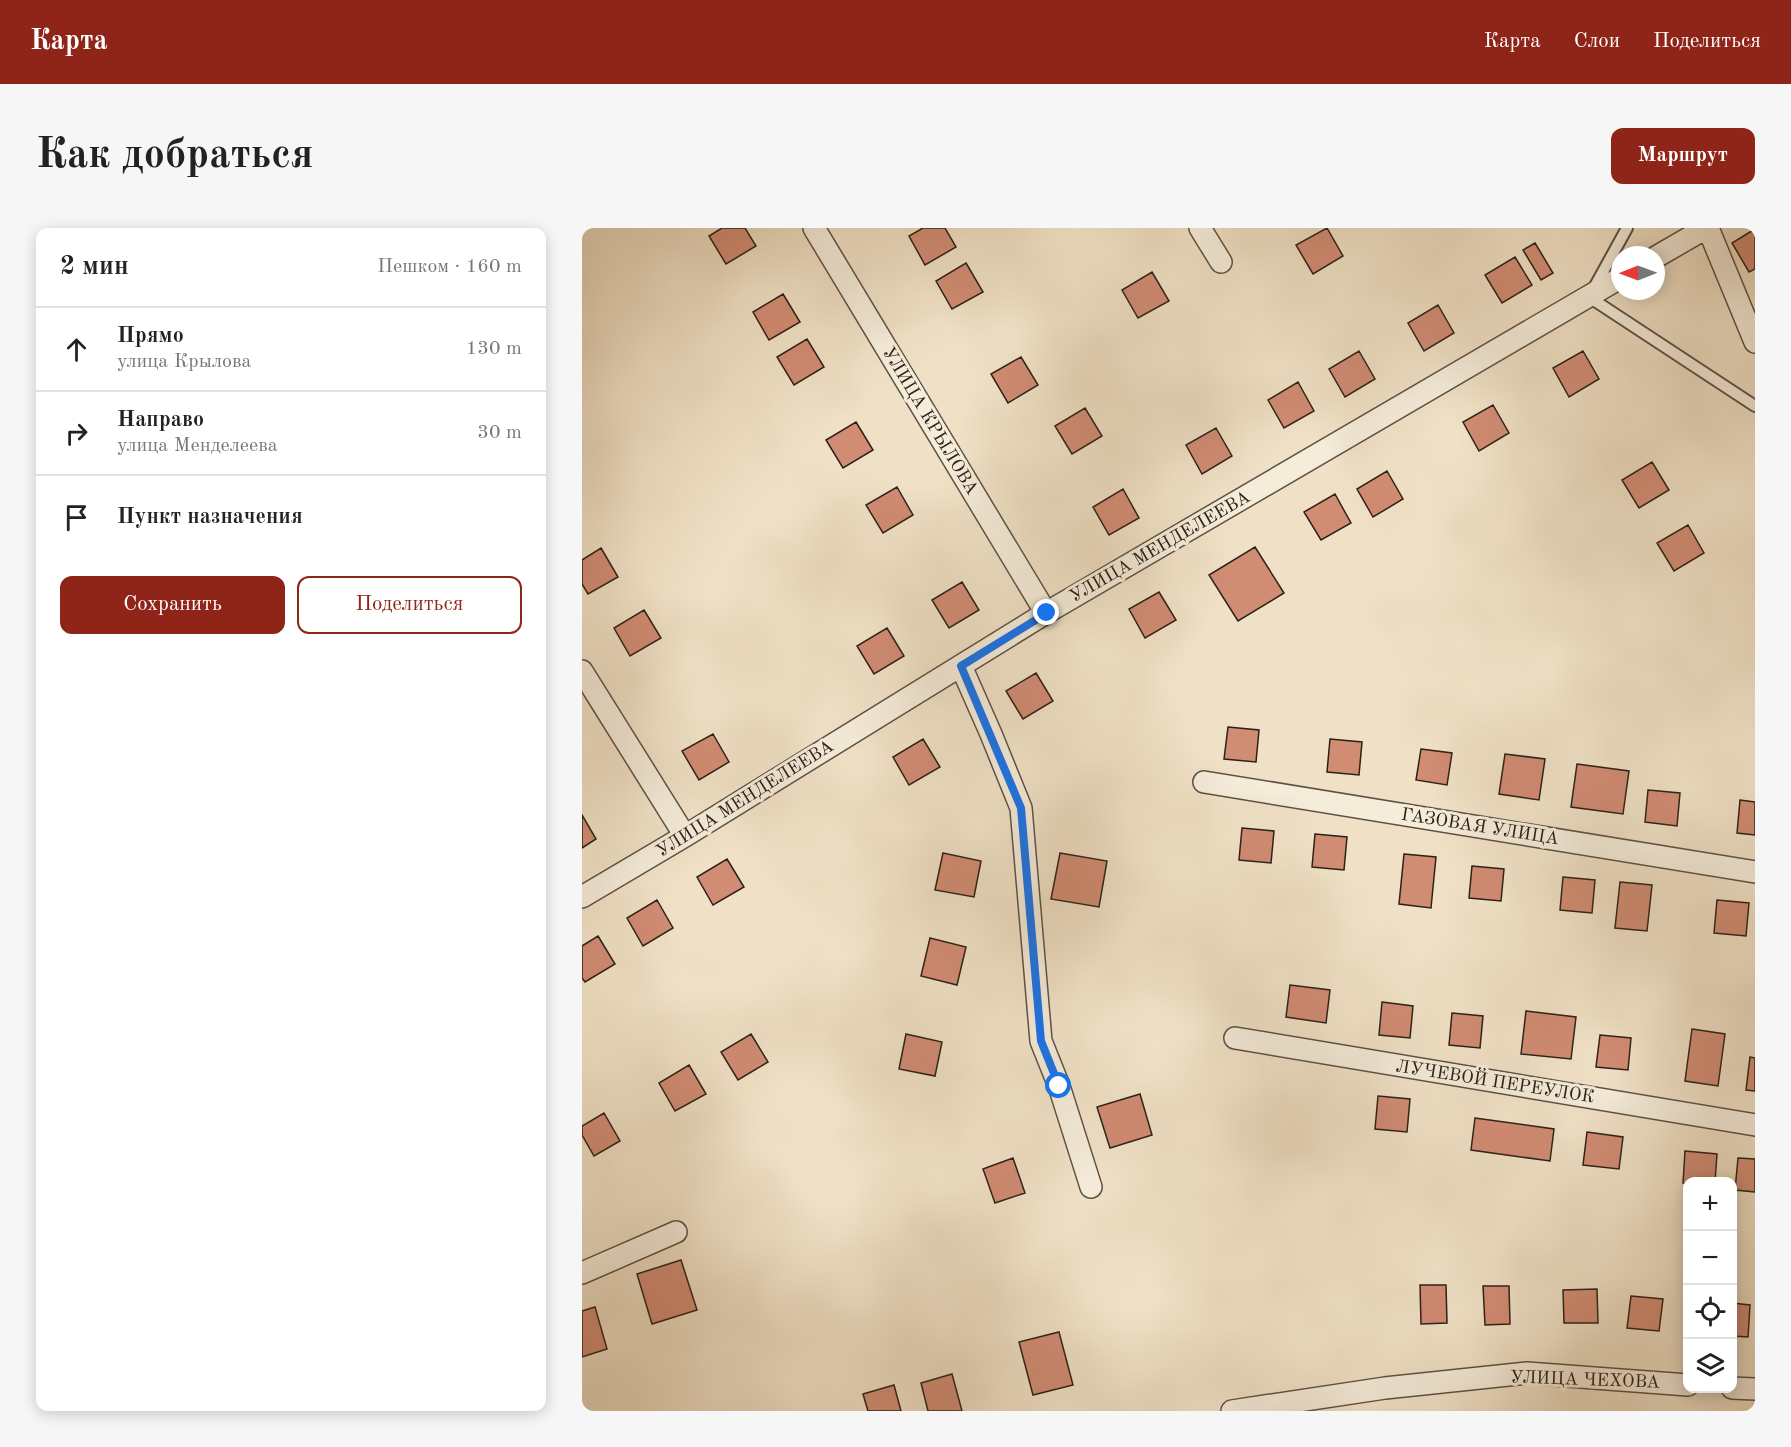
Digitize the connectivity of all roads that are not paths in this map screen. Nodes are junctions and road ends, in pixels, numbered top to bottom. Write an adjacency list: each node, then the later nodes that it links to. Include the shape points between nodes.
1 (814, 228): 11 (street, УЛИЦА КРЫЛОВА)
2 (1200, 228): 6 (street)
3 (1628, 228): 8 (lane)
4 (1707, 228): 5 (street); 9 (street)
5 (1665, 252)
6 (1221, 262)
7 (1611, 283): 8 (street, УЛИЦА МЕНДЕЛЕЕВА)
8 (1588, 297): 10 (lane); 11 (street, УЛИЦА МЕНДЕЛЕЕВА)
9 (1755, 342)
10 (1755, 406)
11 (1047, 613): 12 (street, УЛИЦА МЕНДЕЛЕЕВА)
12 (961, 666): 15 (street, УЛИЦА МЕНДЕЛЕЕВА); 20 (street, via 1021,808 1041,1041)
13 (582, 671): 15 (street)
14 (1204, 782): 16 (street, ГАЗОВАЯ УЛИЦА)
15 (686, 837): 17 (street, УЛИЦА МЕНДЕЛЕЕВА)
16 (1755, 872)
17 (582, 897)
18 (1235, 1038): 19 (street, ЛУЧЕВОЙ ПЕРЕУЛОК)
19 (1755, 1125)
20 (1091, 1187)
21 (676, 1232): 22 (street)
22 (582, 1273)
23 (1683, 1384): 26 (street, УЛИЦА ЧЕХОВА, via 1527,1373 1385,1388)
24 (1737, 1388): 25 (street)
25 (1755, 1389)
26 (1232, 1411)

